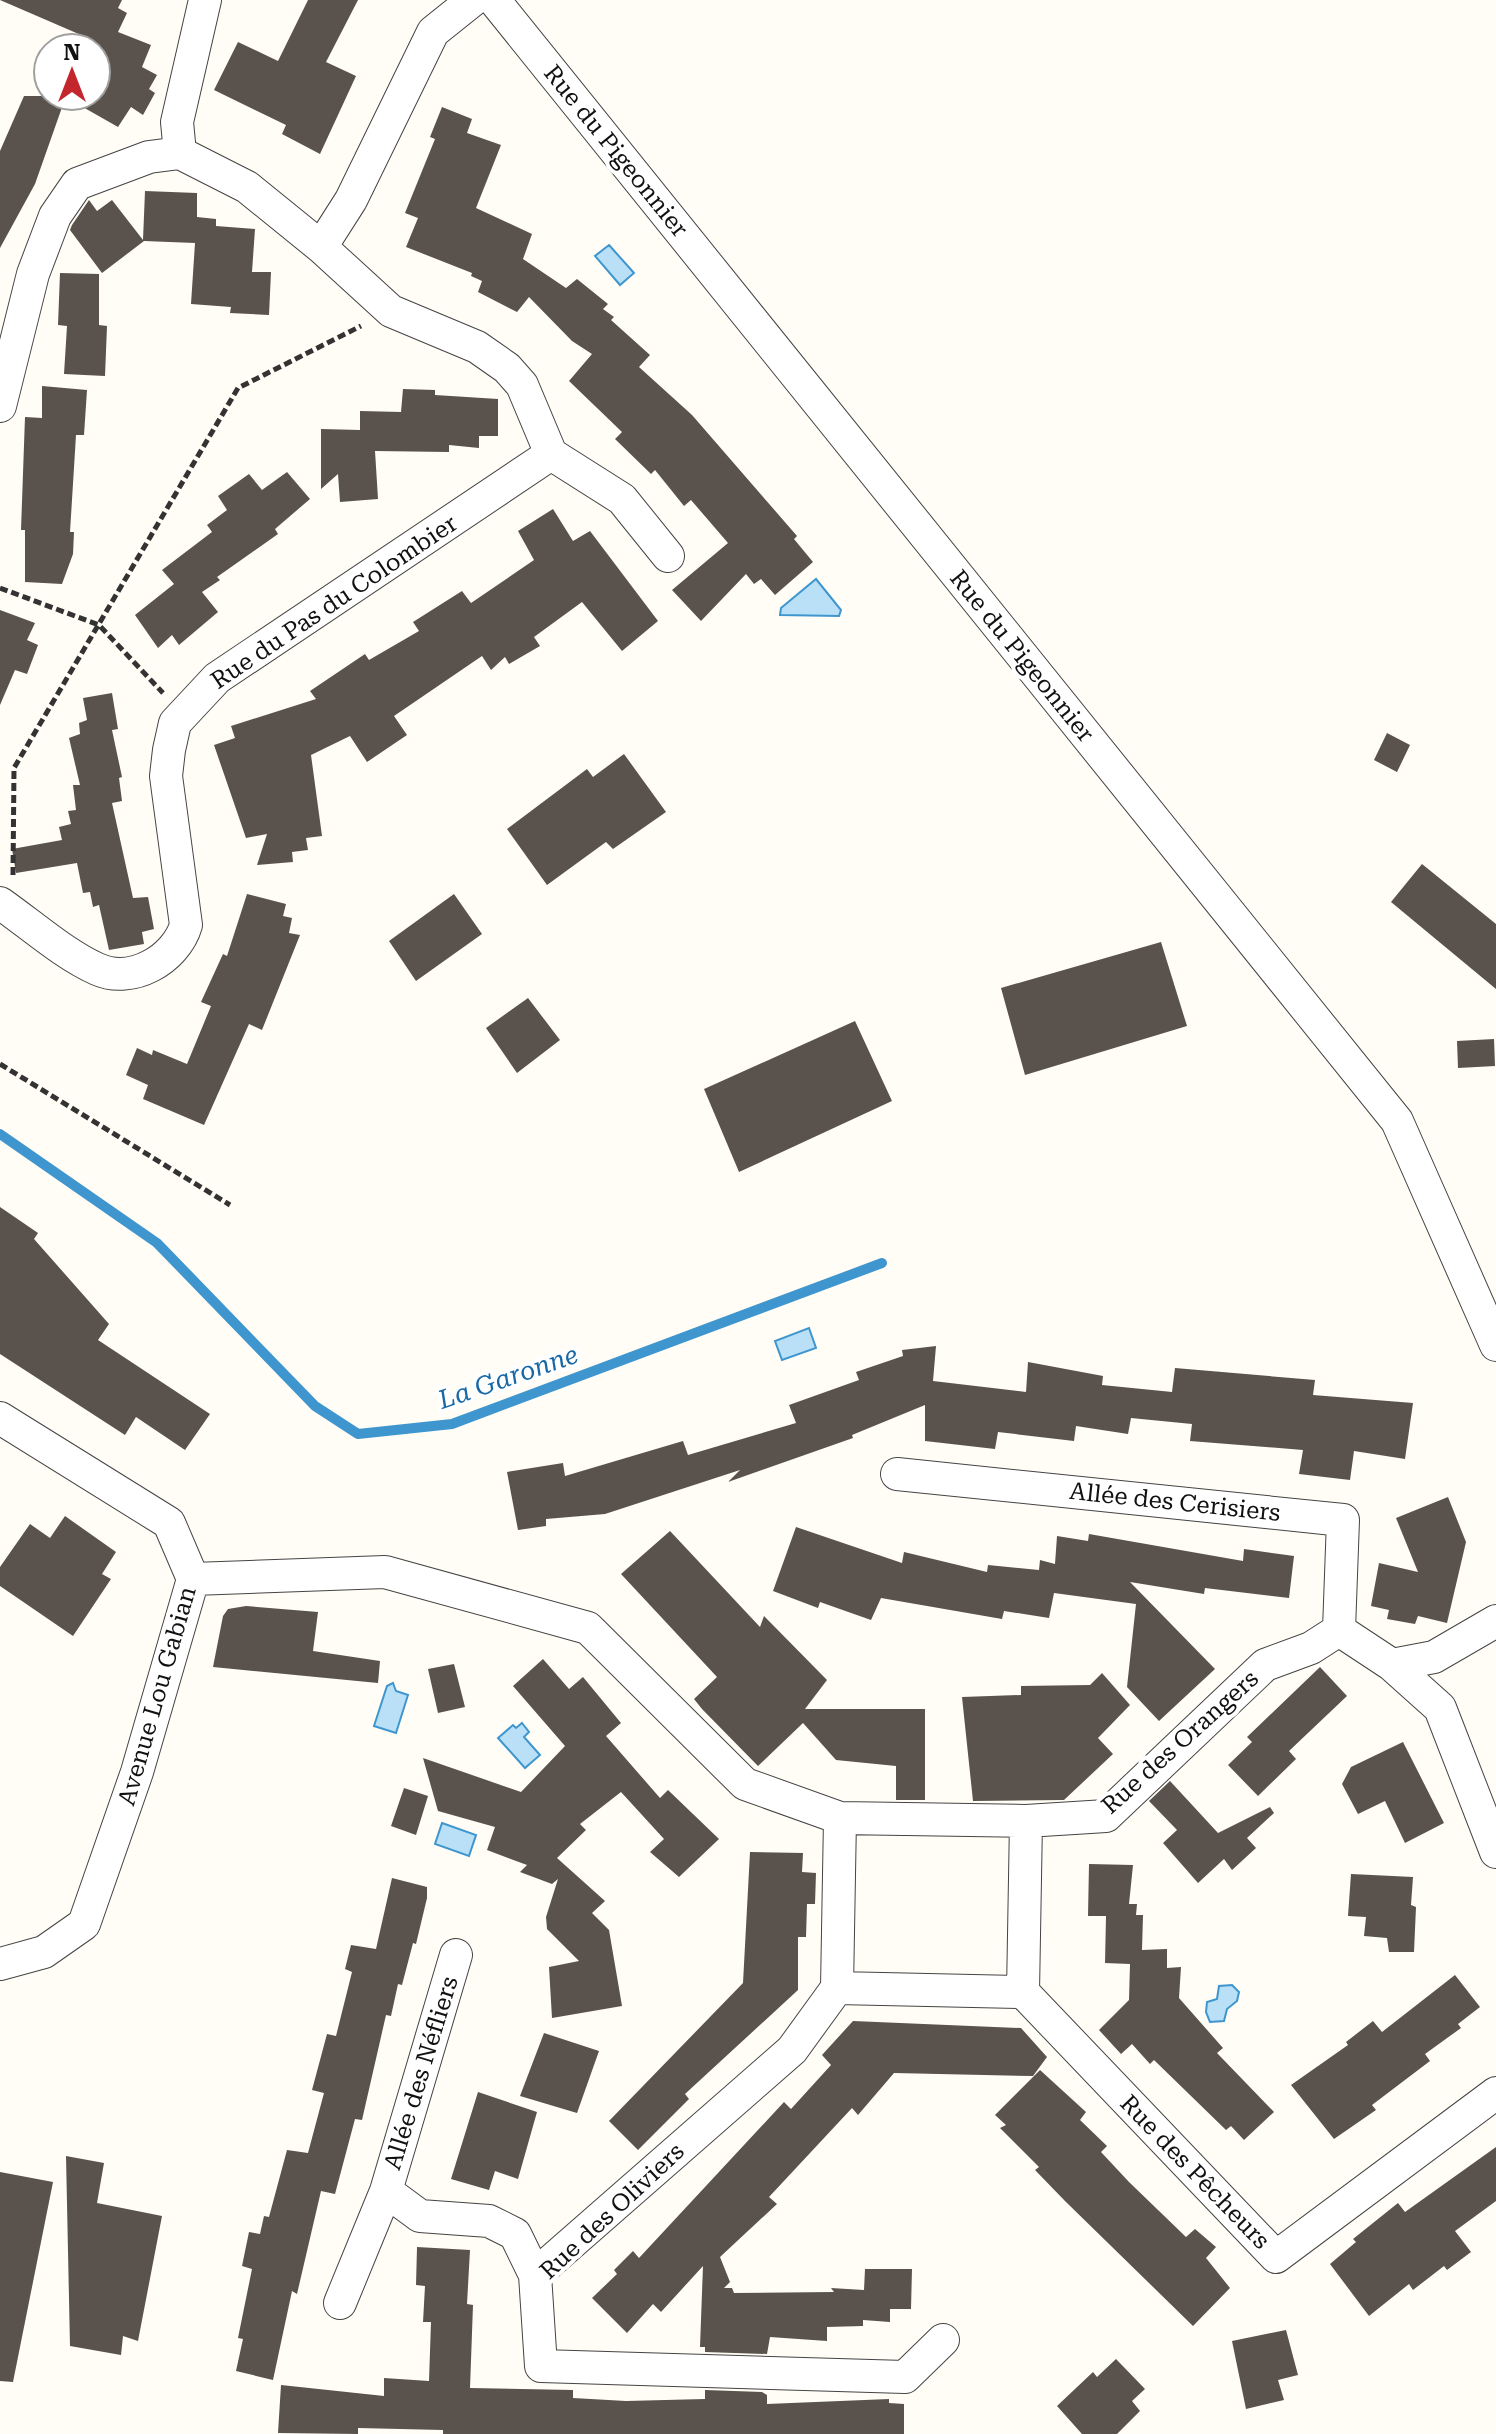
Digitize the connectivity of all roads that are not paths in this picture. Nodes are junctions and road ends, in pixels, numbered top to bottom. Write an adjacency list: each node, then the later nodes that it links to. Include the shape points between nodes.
1 (205, 0): 4 (street, via 177,122)
2 (473, 0): 5 (street, via 433,32 351,200)
3 (494, 0): 10 (street, Rue du Pigeonnier, via 1397,1121)
4 (180, 153): 5 (street, via 247,187); 6 (street, via 149,157 77,184 55,216 33,274)
5 (321, 247): 7 (street, via 391,311 477,347 507,368 522,385)
6 (0, 406)
7 (551, 454): 8 (street, via 622,499); 9 (street, Rue du Pas du Colombier, via 217,678 175,723 166,776 184,908 182,940 151,967 126,973 99,970)
8 (668, 556)
9 (7, 908)
10 (1496, 1345)
11 (0, 1418): 13 (street, Avenue Lou Gabian, via 169,1523)
12 (897, 1474): 15 (street, Allée des Cerisiers, via 1343,1520)
13 (193, 1579): 17 (street, Rue des Orangers, via 385,1572 588,1628 745,1784); 21 (street, Avenue Lou Gabian, via 137,1772 84,1924 44,1952)
14 (1496, 1621): 16 (street, via 1434,1657)
15 (1339, 1630): 16 (street); 18 (street, Rue des Orangers, via 1311,1648 1265,1665 1106,1816)
16 (1392, 1665): 19 (street, via 1440,1708)
17 (840, 1818): 18 (street, Rue des Orangers); 22 (street)
18 (1026, 1821): 23 (street)
19 (1496, 1852)
20 (456, 1955): 25 (street, Allée des Néfliers)
21 (0, 1964)
22 (837, 1988): 23 (street); 26 (street, Rue des Oliviers, via 792,2050)
23 (1023, 1992): 24 (street, Rue des Pêcheurs, via 1276,2257)
24 (1496, 2093)
25 (386, 2191): 26 (street, Allée des Néfliers, via 420,2216 489,2221 515,2234); 27 (street, Allée des Néfliers)
26 (535, 2275): 28 (street, Rue des Oliviers, via 541,2366 905,2377)
27 (340, 2303)
28 (943, 2340)

